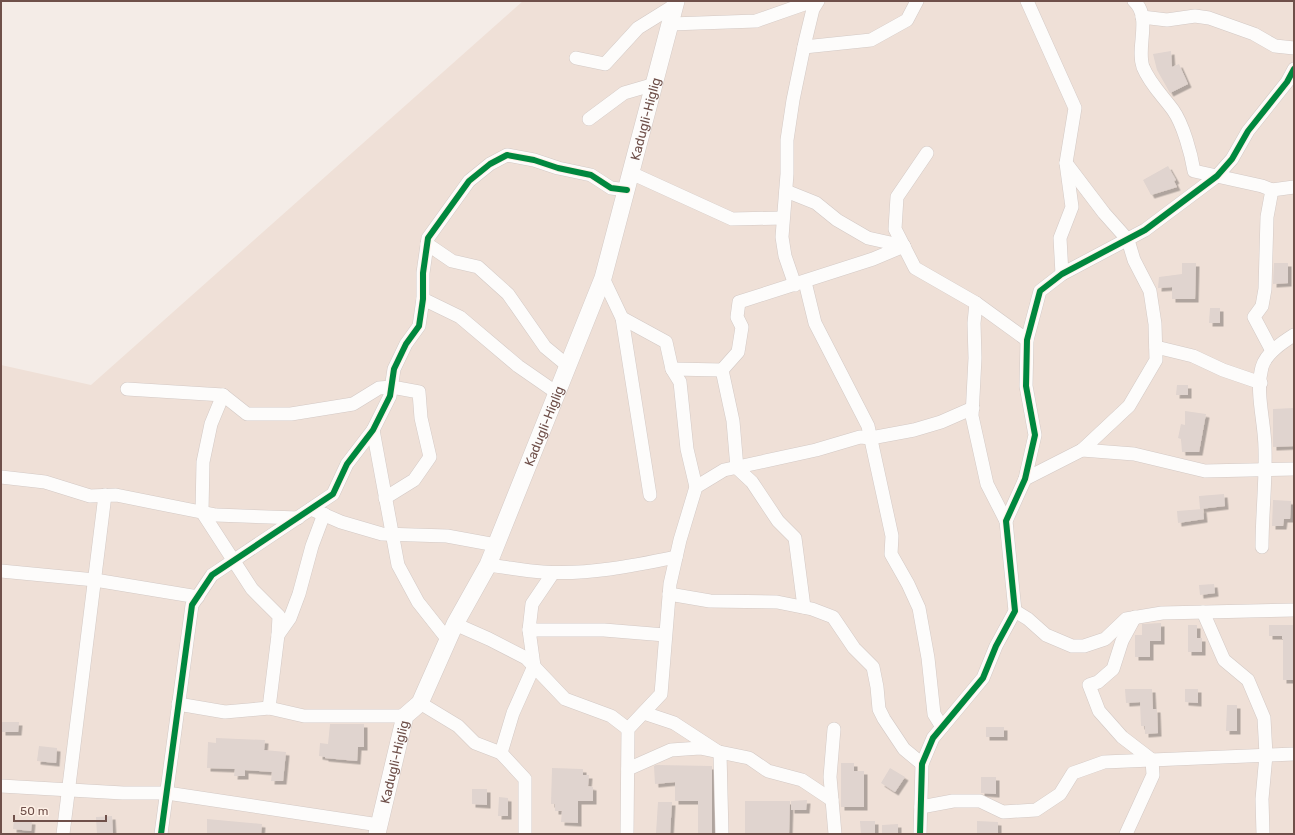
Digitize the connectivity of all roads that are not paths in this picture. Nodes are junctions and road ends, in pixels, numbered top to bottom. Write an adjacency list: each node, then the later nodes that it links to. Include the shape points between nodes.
1 (813, 1): 8 (street, via 756,21)
2 (818, 1): 9 (street, via 813,9)
3 (917, 1): 9 (street, via 907,20 871,40)
4 (1027, 1): 16 (street, via 1075,108)
5 (1134, 1): 7 (street)
6 (676, 3): 8 (street, Kadugli-Higlig); 11 (street, via 638,28 605,64)
7 (1142, 18): 10 (street, via 1210,18 1254,34 1275,46); 18 (street, via 1143,65 1154,88 1174,111 1190,150 1194,171)
8 (670, 24): 13 (street, Kadugli-Higlig)
9 (804, 47): 22 (street, via 787,140)
10 (1294, 48)
11 (576, 58)
12 (1294, 69): 18 (street, via 1287,82 1248,131 1232,159)
13 (655, 84): 14 (street, via 624,93); 17 (street, Kadugli-Higlig)
14 (589, 119)
15 (926, 153): 26 (street, via 897,197 895,229)
16 (1066, 163): 24 (street); 27 (street, via 1072,207 1060,238)
17 (631, 174): 20 (street, Kadugli-Higlig); 23 (street, via 732,219)
18 (1217, 176): 21 (street); 24 (street, via 1158,222)
19 (1294, 186): 21 (street)
20 (627, 190): 25 (street, via 611,188 591,175 507,155 490,164 469,181 428,238); 28 (street, Kadugli-Higlig)
21 (1272, 190): 36 (street, via 1267,217 1265,290 1262,306 1254,318)
22 (786, 191): 23 (street); 26 (street, via 816,203 868,238)
23 (783, 218): 29 (street, via 785,256)
24 (1128, 240): 27 (street); 35 (street, via 1134,260 1150,291)
25 (427, 244): 30 (street); 37 (street, via 452,261 478,267 508,294 545,347)
26 (904, 246): 29 (street, via 874,260); 31 (street, via 915,268)
27 (1062, 274): 34 (street, via 1040,291)
28 (603, 278): 32 (street); 37 (street, Kadugli-Higlig)
29 (800, 283): 39 (street, via 739,302 737,317 742,327 738,352); 47 (street, via 815,323 868,426)
30 (423, 299): 41 (street, via 419,326 406,344 394,369); 43 (street, via 460,317 518,366)
31 (976, 303): 34 (street); 45 (street)
32 (622, 318): 38 (street, via 666,342); 56 (street)
33 (1294, 335): 36 (street)
34 (1027, 340): 53 (street, via 1026,386 1035,435)
35 (1156, 347): 40 (street, via 1193,356 1222,370); 48 (street, via 1156,360 1129,406)
36 (1272, 351): 40 (street, via 1262,366)
37 (568, 366): 43 (street, Kadugli-Higlig)
38 (672, 369): 39 (street); 54 (street, via 680,382 687,449)
39 (722, 370): 49 (street, via 733,420)
40 (1261, 383): 51 (street)
41 (392, 387): 44 (street, via 379,388 353,404 291,414 247,414); 46 (street); 57 (street, via 419,392 421,418 430,457 414,480)
42 (126, 389): 44 (street)
43 (557, 393): 64 (street, Kadugli-Higlig)
44 (223, 395): 59 (street, via 211,424 203,462)
45 (973, 408): 47 (street, via 914,430); 62 (street, via 972,416 987,484)
46 (373, 430): 57 (street); 58 (street, via 347,464 333,494)
47 (871, 438): 49 (street, via 860,437); 90 (street, via 892,536 891,554 919,608 934,714)
48 (1082, 450): 51 (street, via 1134,454 1206,471); 53 (street)
49 (737, 468): 54 (street, via 724,470); 74 (street, via 752,482 778,521 795,538)
50 (1294, 469): 51 (street)
51 (1266, 470): 65 (street)
52 (1, 477): 55 (street, via 45,482 90,496)
53 (1025, 479): 62 (street)
54 (696, 487): 66 (street)
55 (105, 495): 59 (street); 71 (street)
56 (650, 495)
57 (385, 498): 63 (street)
58 (311, 509): 60 (street); 61 (street)
59 (202, 512): 61 (street, via 216,515); 67 (street)
60 (324, 514): 63 (street, via 341,522 382,534); 81 (street, via 290,618)
61 (298, 518): 67 (street)
62 (1006, 520): 76 (street)
63 (393, 534): 64 (street, via 447,536); 83 (street, via 398,565 418,602)
64 (496, 545): 68 (street, Kadugli-Higlig)
65 (1262, 547)
66 (676, 557): 70 (street, via 618,569); 72 (street)
67 (234, 560): 73 (street, via 212,575); 81 (street, via 252,589 279,616)
68 (488, 565): 70 (street); 79 (street, Kadugli-Higlig)
69 (1, 571): 71 (street)
70 (553, 573): 80 (street, via 532,604)
71 (95, 580): 73 (street); 101 (street)
72 (669, 594): 74 (street, via 710,600 777,602); 82 (street)
73 (198, 597): 86 (street, via 192,605)
74 (804, 607): 98 (street, via 833,617 854,648 873,667 879,709 904,749)
75 (1294, 610): 77 (street)
76 (1015, 611): 78 (street, via 1046,635 1072,646 1084,646 1105,639 1126,619); 90 (street, via 996,646 983,678)
77 (1203, 612): 78 (street, via 1162,613); 96 (street, via 1224,660 1248,680 1264,718)
78 (1135, 617): 97 (street, via 1122,641 1113,669 1098,682 1089,685 1099,711 1122,737)
79 (455, 624): 83 (street, Kadugli-Higlig); 84 (street, via 508,648 526,658)
80 (529, 630): 82 (street, via 604,630); 84 (street)
81 (278, 635): 87 (street)
82 (665, 635): 88 (street, via 661,694)
83 (448, 640): 85 (street, Kadugli-Higlig)
84 (534, 666): 92 (street, via 565,699 611,716); 93 (street, via 513,714)
85 (420, 703): 89 (street, Kadugli-Higlig); 93 (street, via 458,726 475,743)
86 (178, 704): 87 (street, via 225,712); 102 (street)
87 (269, 708): 89 (street, via 304,716)
88 (644, 713): 92 (street); 94 (street, via 674,723)
89 (404, 716): 105 (street, Kadugli-Higlig)
90 (942, 727): 98 (street, via 933,738)
91 (834, 728): 103 (street, via 830,777)
92 (628, 729): 99 (street)
93 (501, 753): 108 (street, via 525,779)
94 (720, 753): 99 (street, via 700,748 671,750); 103 (street, via 749,758 768,771 802,780); 110 (street)
95 (1294, 754): 96 (street)
96 (1266, 755): 97 (street); 114 (street, via 1262,799)
97 (1152, 760): 104 (street, via 1104,762 1073,773 1060,794 1036,810 1003,812 980,801 953,801); 113 (street, via 1153,775)
98 (922, 764): 104 (street)
99 (628, 769): 109 (street)
100 (1, 786): 101 (street)
101 (68, 790): 102 (street); 106 (street)
102 (166, 793): 105 (street); 107 (street)
103 (832, 800): 111 (street)
104 (921, 807): 112 (street)
105 (378, 829)
106 (63, 834)
107 (161, 834)
108 (525, 834)
109 (627, 834)
110 (722, 834)
111 (835, 834)
112 (920, 834)
113 (1126, 834)
114 (1263, 834)

